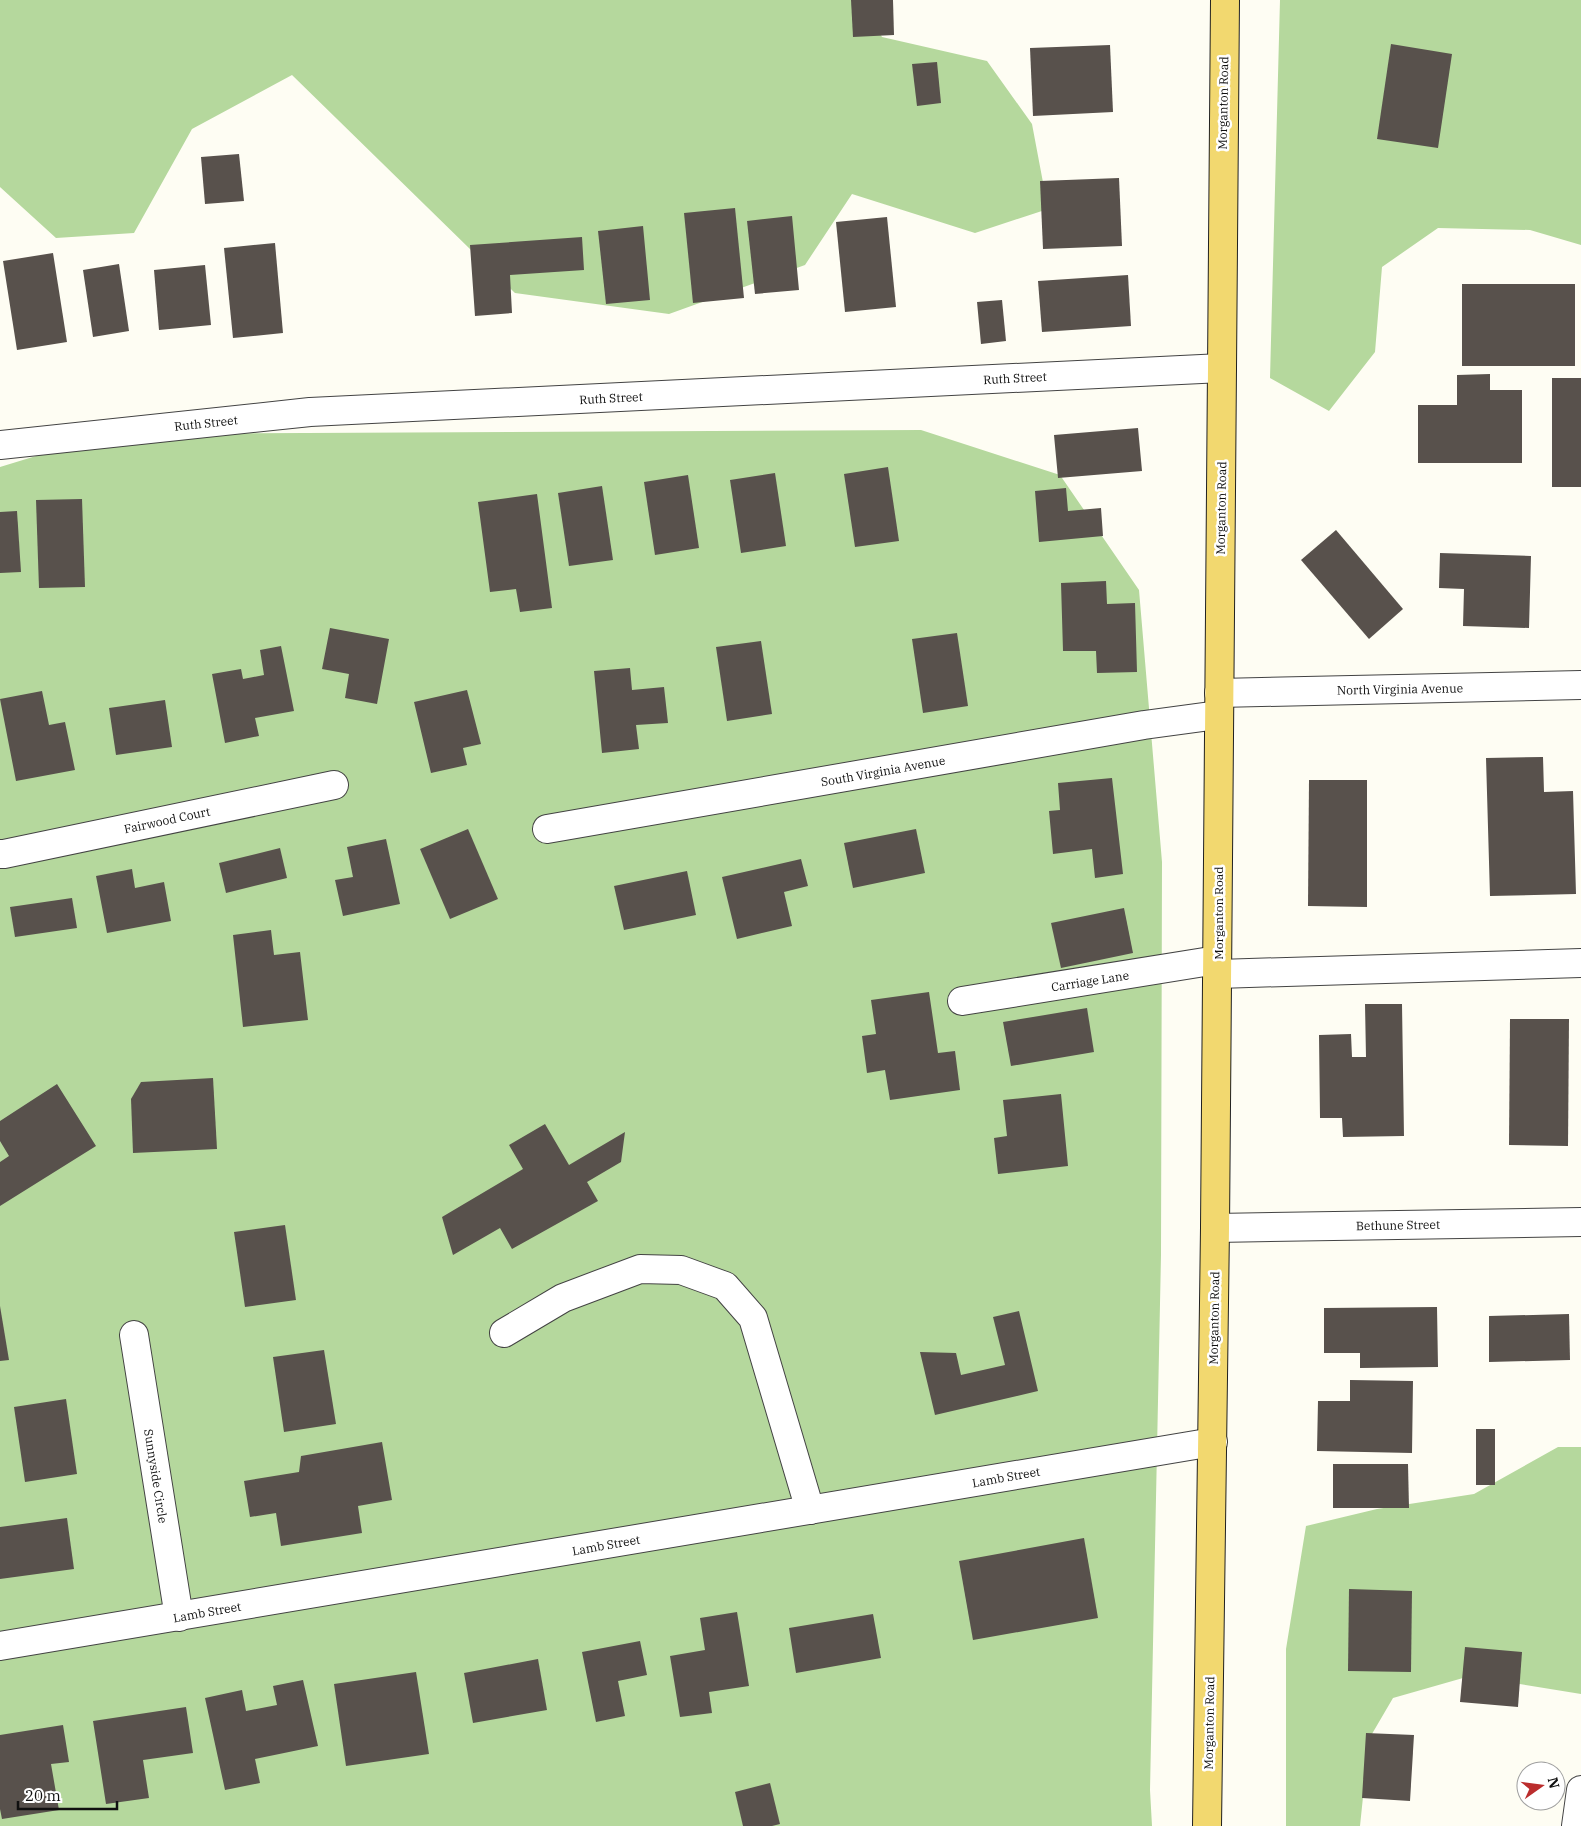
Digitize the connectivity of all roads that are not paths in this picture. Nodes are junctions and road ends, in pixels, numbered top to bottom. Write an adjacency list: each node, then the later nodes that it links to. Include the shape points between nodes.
1 (1225, 0): 2 (main road, Morganton Road)
2 (1222, 368): 3 (street, Ruth Street, via 310,412); 5 (main road, Morganton Road)
3 (0, 446)
4 (1581, 685): 5 (street, North Virginia Avenue)
5 (1218, 704): 7 (street, South Virginia Avenue, via 1144,725); 10 (main road, Morganton Road)
6 (334, 785): 8 (street, Fairwood Court)
7 (547, 829)
8 (0, 854)
9 (1581, 963): 10 (street, Carriage Lane)
10 (1218, 967): 11 (street, Carriage Lane); 13 (main road, Morganton Road)
11 (962, 1001)
12 (1581, 1222): 13 (street, Bethune Street)
13 (1215, 1228): 16 (main road, Morganton Road)
14 (504, 1333): 17 (street, via 563,1298 640,1269 681,1270 725,1286 753,1318)
15 (134, 1335): 18 (street, Sunnyside Circle)
16 (1212, 1442): 17 (street, Lamb Street); 21 (main road, Morganton Road)
17 (810, 1510): 18 (street, Lamb Street)
18 (179, 1617): 19 (street, Lamb Street)
19 (0, 1646)
20 (1581, 1790): 22 (street)
21 (1207, 1826)
22 (1576, 1826)

